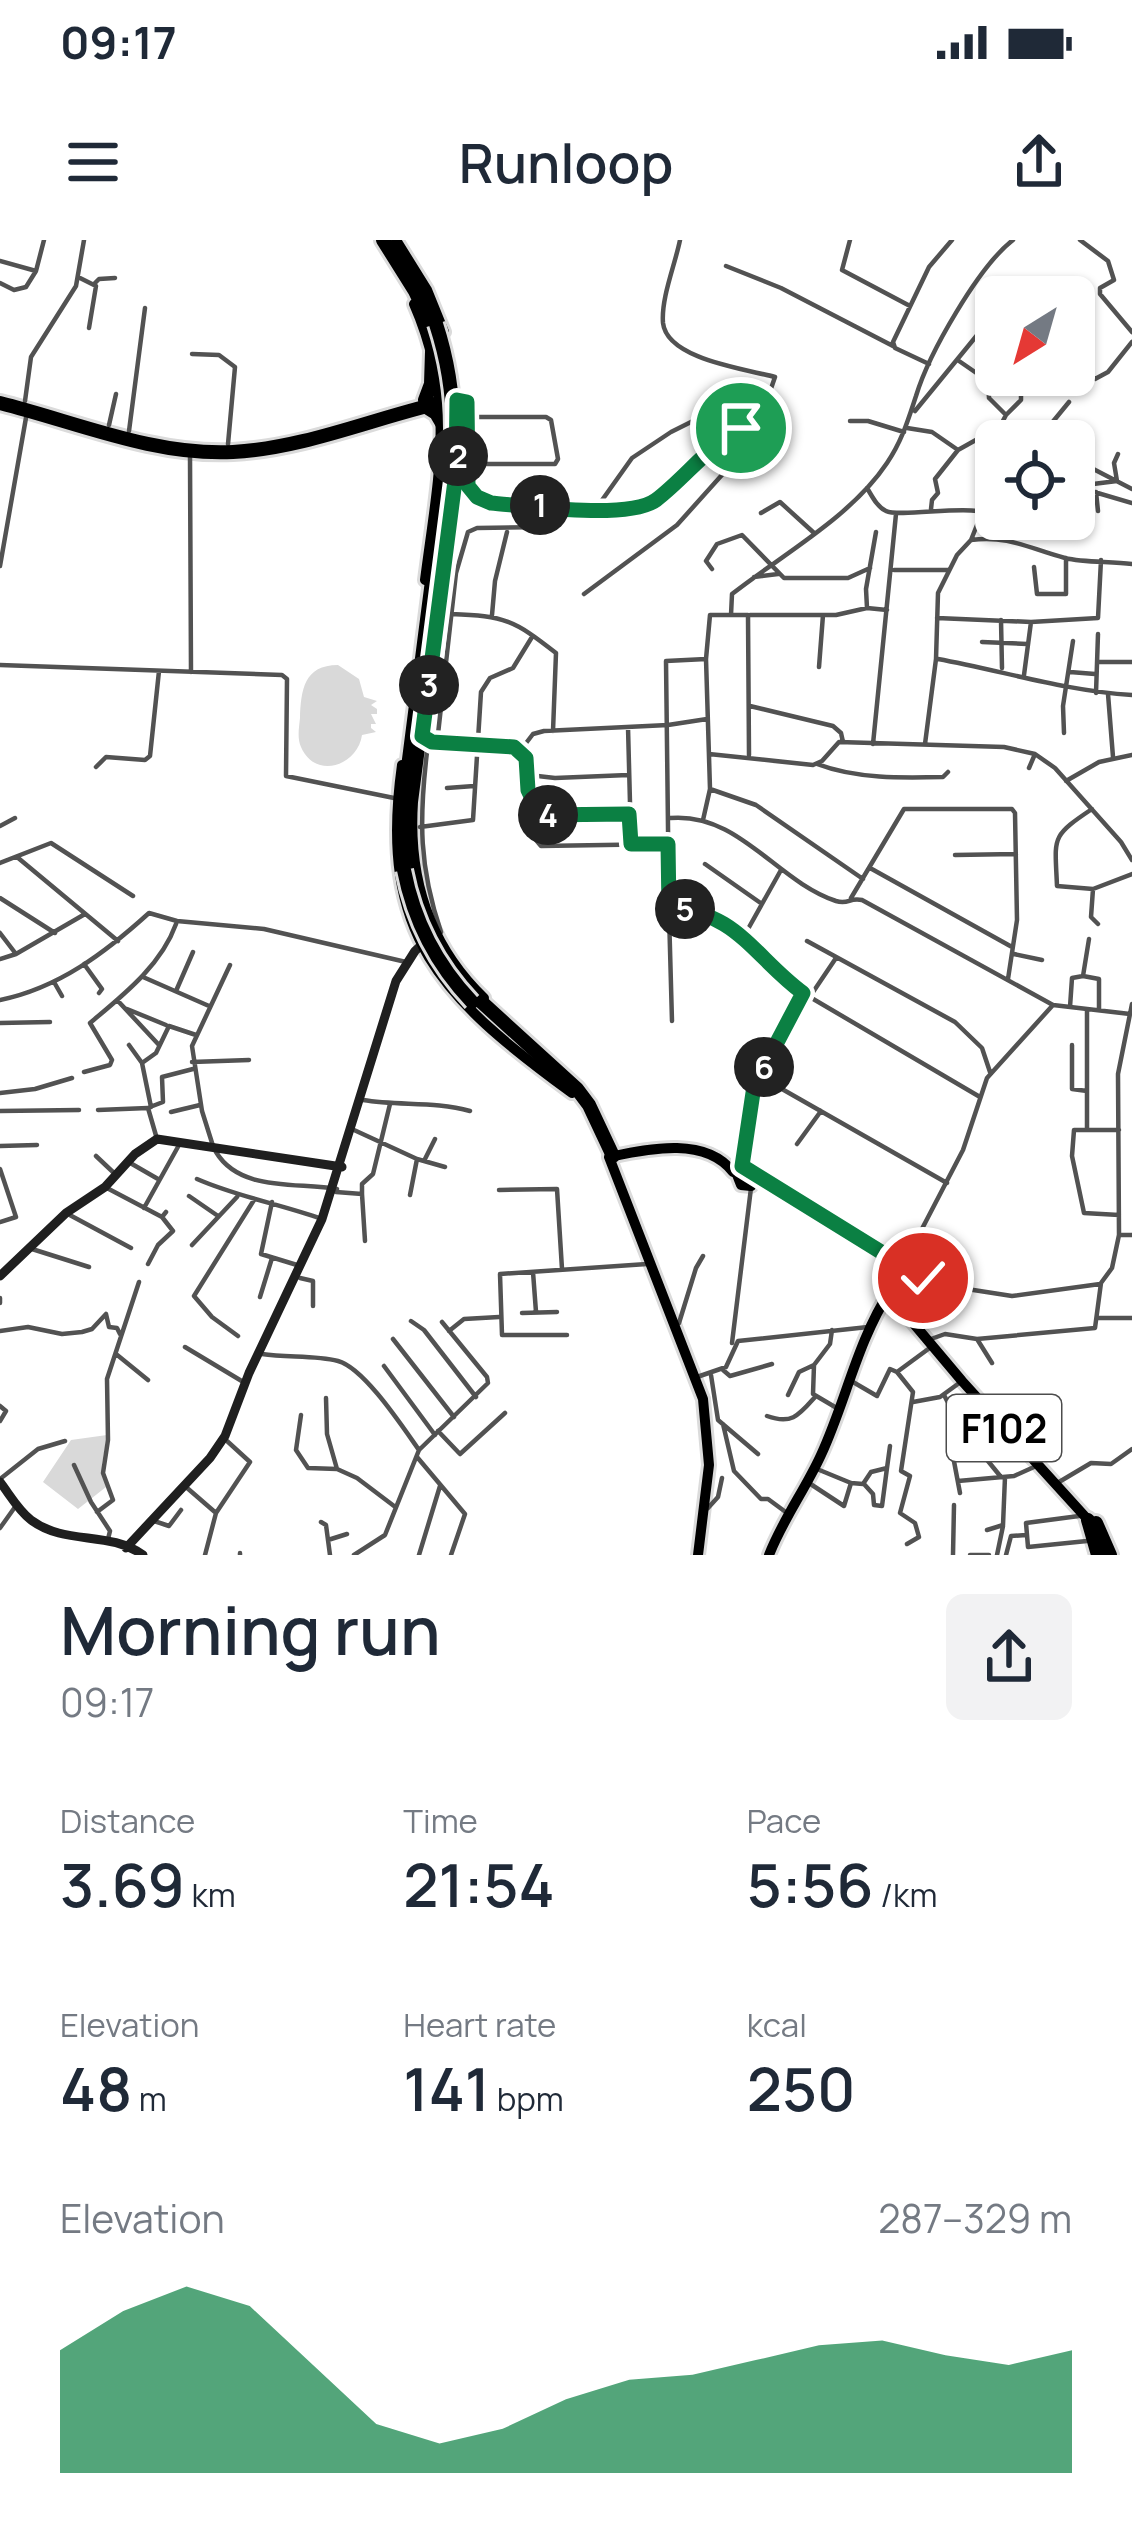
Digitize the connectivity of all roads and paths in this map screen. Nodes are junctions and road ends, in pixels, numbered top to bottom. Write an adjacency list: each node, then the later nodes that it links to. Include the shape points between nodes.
1 (44, 240): 11 (street)
2 (84, 240): 12 (street)
3 (386, 240): 23 (main road); 31 (main road, via 414,265 441,322); 93 (highway, bridge, via 433,325 447,386 448,472)
4 (680, 240): 43 (street, via 666,334 680,350 776,377)
5 (850, 240): 16 (street, via 842,270)
6 (952, 240): 16 (street)
7 (1013, 240): 26 (street, via 969,290)
8 (1080, 240): 19 (street, via 1108,261 1114,280 1100,293)
9 (0, 261): 11 (street)
10 (726, 266): 22 (street)
11 (36, 271): 14 (street, via 23,290)
12 (80, 278): 15 (street); 33 (street, via 35,347)
13 (115, 278): 15 (street)
14 (0, 283)
15 (95, 283): 18 (street)
16 (910, 306): 22 (street)
17 (145, 308): 45 (street)
18 (89, 328)
19 (1132, 332)
20 (975, 338): 25 (street)
21 (1132, 342): 27 (street)
22 (893, 346): 26 (street)
23 (432, 352): 31 (highway, via 431,384)
24 (192, 354): 47 (street, via 219,355 235,367)
25 (957, 360): 34 (street); 36 (street, via 988,381 988,398)
26 (929, 364): 34 (street)
27 (1095, 379)
28 (116, 394): 41 (street)
29 (1022, 396): 36 (street)
30 (0, 399): 33 (highway)
31 (441, 400): 37 (street, via 467,402); 42 (highway); 47 (highway); 93 (main road, via 456,473)
32 (1069, 402): 39 (street)
33 (26, 406): 41 (highway); 49 (highway); 54 (street)
34 (914, 412): 44 (street)
35 (709, 413): 62 (street, via 632,458)
36 (1006, 415): 38 (street)
37 (468, 417): 51 (street); 51 (street, via 546,417 558,459)
38 (1003, 420)
39 (1054, 420)
40 (850, 421): 44 (street)
41 (109, 425): 45 (highway)
42 (443, 425): 93 (main road)
43 (757, 429): 62 (street, via 736,429 649,505); 86 (street, via 677,524)
44 (906, 430): 48 (street, via 936,434); 57 (street)
45 (129, 431): 47 (highway)
46 (975, 437): 48 (street)
47 (235, 446): 49 (highway)
48 (958, 450): 61 (street, via 935,478)
49 (190, 451): 111 (street)
50 (1118, 454): 55 (street)
51 (467, 464): 62 (street, via 468,486 482,500)
52 (1095, 470): 55 (street)
53 (0, 474): 54 (street)
54 (15, 476): 67 (street)
55 (1117, 481): 56 (street); 58 (street)
56 (1095, 484)
57 (867, 488): 66 (street); 71 (street)
58 (1132, 489)
59 (1096, 492): 60 (street); 63 (street)
60 (1132, 503)
61 (932, 509): 64 (street); 66 (street)
62 (595, 510)
63 (1098, 511)
64 (975, 512)
65 (761, 513): 71 (street, via 780,502)
66 (896, 514): 82 (street)
67 (3, 519): 76 (street)
68 (545, 527): 70 (street)
69 (975, 529): 73 (street)
70 (508, 530): 90 (street); 93 (street, via 468,532)
71 (813, 532): 78 (street)
72 (876, 532): 79 (street)
73 (971, 540): 74 (street, via 1002,539); 83 (street)
74 (1066, 558): 75 (street); 80 (street, via 1064,594 1037,594)
75 (1101, 560): 77 (street); 96 (street, via 1098,618)
76 (0, 561)
77 (1132, 564)
78 (770, 565): 81 (street, via 742,535 717,544 706,560); 84 (street); 85 (street)
79 (870, 568): 84 (street, via 819,580); 87 (street)
80 (1034, 568)
81 (712, 569)
82 (892, 570): 83 (street); 88 (street)
83 (948, 570): 94 (street)
84 (778, 574): 85 (street)
85 (754, 577): 89 (street, via 732,594)
86 (584, 594)
87 (867, 608): 88 (street); 92 (street)
88 (887, 610): 129 (street)
89 (731, 614): 91 (street); 104 (street, via 707,619)
90 (492, 615): 93 (street); 98 (street)
91 (748, 615): 92 (street); 119 (street)
92 (823, 615): 108 (street)
93 (433, 618): 126 (main road); 148 (main road); 234 (highway, bridge, via 402,820 428,943 449,977)
94 (937, 618): 95 (street); 103 (street)
95 (1001, 620): 96 (street); 101 (street)
96 (1031, 622): 102 (street)
97 (1098, 634): 105 (street)
98 (532, 637): 123 (street, via 558,656); 127 (street, via 513,668 481,692)
99 (1073, 641): 112 (street)
100 (982, 642): 101 (street)
101 (1002, 642): 102 (street); 110 (street)
102 (1027, 644): 114 (street)
103 (936, 658): 110 (street); 130 (street)
104 (706, 659): 120 (street); 121 (street, via 667,661)
105 (1098, 662): 106 (street); 113 (street)
106 (1132, 662)
107 (0, 665): 109 (street)
108 (819, 667)
109 (158, 671): 111 (street); 139 (street, via 150,756 106,757)
110 (1002, 671): 114 (street)
111 (191, 672): 148 (street, via 282,675 286,776)
112 (1068, 672): 113 (street); 115 (street)
113 (1095, 674): 116 (street)
114 (1024, 675): 115 (street)
115 (1066, 688): 116 (street); 124 (street)
116 (1096, 693): 117 (street)
117 (1108, 694): 118 (street); 137 (street)
118 (1132, 695)
119 (750, 706): 125 (street, via 833,726); 136 (street)
120 (707, 719): 121 (street); 128 (street)
121 (668, 725): 122 (street); 153 (street)
122 (628, 727): 123 (street); 143 (street)
123 (554, 731): 131 (street, via 533,734)
124 (1064, 733)
125 (843, 742): 129 (street); 138 (street)
126 (427, 744): 127 (street); 156 (street); 182 (main road, via 412,846)
127 (476, 744): 131 (street); 145 (street)
128 (709, 744): 132 (street); 135 (street)
129 (873, 744): 130 (street)
130 (925, 745): 133 (street)
131 (520, 751): 142 (street)
132 (709, 754): 135 (street); 147 (street)
133 (1035, 754): 140 (street); 144 (street)
134 (1132, 755): 137 (street)
135 (731, 756): 136 (street)
136 (749, 757): 138 (street)
137 (1113, 758): 144 (street)
138 (818, 764): 141 (street, via 897,777)
139 (97, 767)
140 (1029, 768)
141 (948, 772)
142 (529, 775): 143 (street); 151 (street)
143 (628, 775): 150 (street)
144 (1066, 781): 149 (street)
145 (474, 786): 146 (street); 156 (street, via 471,823)
146 (447, 788)
147 (710, 789): 154 (street); 170 (street, via 756,806)
148 (394, 796): 187 (main road, via 400,885)
149 (1092, 809): 160 (street); 171 (street, via 1059,832 1056,862 1058,888)
150 (629, 814): 151 (street); 158 (street)
151 (540, 815): 158 (street, via 541,846)
152 (15, 818): 155 (street)
153 (670, 818): 154 (street); 159 (street)
154 (704, 820): 167 (street)
155 (0, 826)
156 (420, 827): 182 (street)
157 (1132, 842): 160 (street)
158 (631, 844): 159 (street)
159 (668, 844): 176 (street)
160 (1125, 848): 164 (street)
161 (1016, 854): 162 (street); 168 (street, via 1012,809 909,808); 188 (street)
162 (955, 855)
163 (17, 857): 165 (street); 172 (street, via 51,843); 177 (street)
164 (1132, 860)
165 (0, 863)
166 (705, 863): 175 (street)
167 (783, 868): 174 (street, via 832,900); 175 (street)
168 (871, 868): 170 (street); 188 (street)
169 (1132, 874): 171 (street)
170 (862, 879): 174 (street)
171 (1093, 889): 179 (street)
172 (133, 896)
173 (0, 898): 181 (street)
174 (851, 898): 200 (street)
175 (762, 904): 183 (street)
176 (669, 910): 183 (street, via 700,911); 217 (street)
177 (85, 914): 181 (street); 185 (street)
178 (176, 921): 185 (street, via 149,913); 194 (street, via 264,929); 197 (street)
179 (1098, 924)
180 (0, 933): 190 (street)
181 (55, 933): 190 (street)
182 (439, 936): 187 (main road); 234 (main road, via 472,987 560,1064)
183 (743, 938): 203 (street)
184 (1088, 939): 198 (street)
185 (118, 941): 195 (street)
186 (807, 941): 191 (street)
187 (422, 946): 194 (main road); 234 (main road, via 474,1012); 238 (main road, via 399,982)
188 (1014, 951): 193 (street); 200 (street)
189 (193, 952): 201 (street)
190 (16, 954): 192 (street)
191 (836, 958): 203 (street); 231 (street, via 955,1022 982,1048)
192 (0, 959)
193 (1042, 960)
194 (406, 962): 266 (main road)
195 (84, 964): 199 (street); 202 (street)
196 (230, 965): 210 (street)
197 (140, 976): 201 (street); 207 (street)
198 (1083, 976): 211 (street, via 1072,978); 214 (street, via 1099,980)
199 (54, 982): 204 (street); 206 (street)
200 (1007, 982): 205 (street)
201 (176, 991): 210 (street)
202 (99, 993)
203 (806, 995): 232 (street); 237 (street)
204 (62, 996)
205 (1037, 998): 209 (street); 216 (street)
206 (0, 1000)
207 (118, 1001): 212 (street); 230 (street, via 89,1025 112,1062)
208 (1132, 1004): 215 (street)
209 (1053, 1005): 211 (street); 216 (street)
210 (209, 1006): 221 (street)
211 (1070, 1006): 213 (street)
212 (127, 1010): 220 (street); 223 (street)
213 (1087, 1010): 214 (street); 226 (street)
214 (1099, 1010): 215 (street)
215 (1130, 1014): 242 (street)
216 (1040, 1015): 231 (street)
217 (672, 1021)
218 (0, 1022): 219 (street)
219 (50, 1022)
220 (169, 1026): 221 (street); 223 (street)
221 (196, 1035): 229 (street)
222 (129, 1045): 228 (street)
223 (159, 1045): 228 (street)
224 (1072, 1046): 225 (street)
225 (1072, 1054): 226 (street); 235 (street, via 1072,1089)
226 (1086, 1054): 235 (street)
227 (249, 1060): 229 (street)
228 (142, 1063): 241 (street)
229 (193, 1065): 239 (street); 241 (street, via 161,1077 163,1102)
230 (84, 1072)
231 (991, 1072): 237 (street)
232 (759, 1076): 248 (street); 268 (street)
233 (72, 1078): 236 (street)
234 (574, 1091): 260 (highway)
235 (1087, 1091): 250 (street)
236 (0, 1093)
237 (980, 1097): 272 (street)
238 (363, 1100): 240 (street); 251 (main road)
239 (202, 1104): 249 (street); 259 (street)
240 (390, 1104): 247 (street); 255 (street)
241 (149, 1107): 245 (street); 253 (street)
242 (1119, 1107): 243 (street); 252 (street)
243 (1132, 1108)
244 (79, 1110): 246 (street)
245 (98, 1110)
246 (0, 1111)
247 (470, 1111)
248 (821, 1111): 257 (street); 272 (street)
249 (171, 1112)
250 (1087, 1129): 252 (street); 284 (street, via 1072,1132 1082,1209)
251 (354, 1130): 255 (street); 266 (main road)
252 (1119, 1130): 284 (street)
253 (157, 1139): 256 (main road); 264 (main road)
254 (435, 1139): 263 (street)
255 (380, 1141): 263 (street); 276 (street)
256 (181, 1142): 259 (main road); 270 (street)
257 (796, 1144)
258 (0, 1146): 262 (street, via 33,1145)
259 (214, 1146): 266 (main road); 274 (street, via 244,1176)
260 (610, 1154): 268 (main road, via 700,1150); 297 (main road)
261 (96, 1156): 269 (street)
262 (33, 1158)
263 (421, 1160): 265 (street); 277 (street)
264 (129, 1162): 269 (main road); 270 (street)
265 (445, 1166)
266 (341, 1167): 274 (main road)
267 (0, 1169): 287 (street, via 16,1217)
268 (743, 1175): 300 (main road); 332 (street)
269 (116, 1176): 273 (main road)
270 (158, 1179): 282 (street)
271 (197, 1179): 279 (street)
272 (947, 1183): 300 (street)
273 (105, 1187): 282 (street); 283 (main road)
274 (335, 1190): 276 (street); 286 (main road); 301 (main road)
275 (499, 1190): 299 (street, via 557,1189)
276 (362, 1194): 290 (street)
277 (410, 1195)
278 (189, 1196): 285 (street)
279 (237, 1197): 280 (street); 285 (street)
280 (254, 1200): 281 (street); 326 (street, via 194,1296)
281 (272, 1202): 286 (street); 295 (street, via 261,1253)
282 (145, 1208): 296 (street, via 164,1214 173,1231)
283 (66, 1214): 291 (main road); 293 (street)
284 (1119, 1215): 288 (street)
285 (218, 1216): 292 (street)
286 (322, 1219): 301 (main road)
287 (0, 1222)
288 (1119, 1235): 289 (street); 305 (street)
289 (1132, 1235)
290 (365, 1241)
291 (32, 1244): 298 (street); 303 (main road)
292 (192, 1245)
293 (131, 1249)
294 (703, 1256): 320 (street)
295 (272, 1258): 301 (street); 309 (street)
296 (148, 1264)
297 (651, 1264): 299 (street); 320 (main road); 340 (main road)
298 (89, 1267)
299 (562, 1269): 302 (street)
300 (909, 1269): 306 (street); 307 (main road); 308 (main road, via 926,1285)
301 (300, 1272): 311 (street, via 314,1281); 334 (main road)
302 (533, 1272): 313 (street); 315 (street, via 498,1276)
303 (0, 1276)
304 (139, 1282): 329 (street)
305 (1101, 1283): 306 (street, via 1004,1296); 316 (street)
306 (943, 1288): 308 (street)
307 (890, 1292): 310 (main road, F102); 321 (main road)
308 (922, 1294): 310 (main road)
309 (260, 1297)
310 (901, 1305): 321 (main road, via 884,1308); 330 (main road, F102)
311 (313, 1306)
312 (522, 1312): 313 (street)
313 (536, 1312): 314 (street)
314 (557, 1312)
315 (499, 1317): 323 (street, via 464,1319); 325 (street, via 502,1335)
316 (1097, 1318): 317 (street); 328 (street, via 1092,1331)
317 (1132, 1318)
318 (411, 1321): 348 (street)
319 (442, 1322): 323 (street)
320 (679, 1323): 340 (main road)
321 (870, 1328): 324 (street); 343 (main road); 352 (main road)
322 (0, 1331): 329 (street, via 82,1332 106,1314)
323 (449, 1331): 348 (street, via 489,1380)
324 (832, 1331): 332 (street, via 744,1339); 337 (street); 340 (street, via 740,1342 731,1364)
325 (567, 1335)
326 (238, 1336)
327 (393, 1339): 356 (street)
328 (977, 1339): 330 (street, via 945,1334); 335 (street)
329 (120, 1342): 333 (street)
330 (931, 1343): 339 (street); 344 (main road, F102); 380 (main road, F102)
331 (185, 1347): 341 (street)
332 (731, 1348): 340 (street, via 726,1366)
333 (116, 1354): 342 (street); 392 (street, via 103,1474 113,1500)
334 (260, 1354): 341 (main road); 366 (street, via 343,1363 374,1387)
335 (992, 1363)
336 (772, 1364): 340 (street)
337 (814, 1365): 345 (street, via 799,1372); 347 (street)
338 (384, 1366): 360 (street)
339 (898, 1372): 343 (street, via 890,1370 877,1396); 350 (street)
340 (705, 1376): 358 (street); 390 (main road, via 713,1449); 413 (main road, via 709,1451)
341 (249, 1378): 363 (main road); 406 (main road, via 214,1454)
342 (148, 1380)
343 (851, 1381): 373 (main road)
344 (962, 1382): 346 (street); 361 (main road, F102)
345 (788, 1395)
346 (944, 1395): 350 (street); 359 (street)
347 (815, 1396): 352 (street); 355 (street, via 796,1419)
348 (476, 1397): 356 (street)
349 (326, 1398): 375 (street)
350 (911, 1402): 368 (street)
351 (0, 1406): 357 (street)
352 (838, 1408): 394 (main road)
353 (505, 1413): 360 (street, via 460,1454)
354 (302, 1415): 375 (street, via 296,1450 311,1469)
355 (767, 1416)
356 (454, 1417): 360 (street)
357 (0, 1421)
358 (723, 1424): 367 (street); 394 (street, via 736,1474)
359 (961, 1428): 369 (street); 378 (street, via 949,1435)
360 (436, 1433): 366 (street)
361 (1012, 1437): 369 (street); 371 (main road, F102)
362 (65, 1441): 379 (street, via 34,1451)
363 (226, 1441): 385 (main road); 393 (street, via 250,1462)
364 (890, 1446): 370 (street)
365 (1132, 1449): 380 (street)
366 (418, 1453): 383 (street); 389 (street)
367 (758, 1454)
368 (901, 1458): 370 (street); 405 (street, via 910,1475 900,1515 919,1529 918,1540)
369 (986, 1458): 376 (street)
370 (890, 1459): 374 (street)
371 (1038, 1464): 376 (street); 395 (main road, F102)
372 (74, 1465): 392 (street)
373 (818, 1468): 381 (main road); 382 (street)
374 (887, 1468): 384 (street); 384 (street, via 882,1506)
375 (337, 1469): 389 (street)
376 (1003, 1477): 378 (street); 398 (street)
377 (722, 1478): 390 (street)
378 (958, 1480): 386 (street)
379 (0, 1482): 388 (main road); 403 (main road, via 23,1513 52,1532)
380 (1059, 1482): 395 (main road, F102)
381 (808, 1483): 382 (street, via 844,1506); 414 (main road)
382 (851, 1483): 384 (street)
383 (440, 1484): 411 (street); 412 (street, via 466,1514)
384 (864, 1484)
385 (186, 1487): 393 (street); 396 (main road)
386 (960, 1493)
387 (954, 1505): 415 (street)
388 (15, 1507): 399 (street); 406 (main road, via 53,1536)
389 (395, 1507): 410 (street, via 382,1538)
390 (708, 1508): 413 (main road)
391 (181, 1510): 396 (street, via 169,1526)
392 (98, 1512): 403 (street)
393 (216, 1513): 408 (street)
394 (787, 1514): 414 (main road)
395 (1090, 1519): 402 (street, via 1026,1523); 407 (highway)
396 (154, 1521): 406 (main road)
397 (321, 1522): 404 (street)
398 (1003, 1525): 400 (street); 418 (street)
399 (0, 1528)
400 (987, 1530)
401 (347, 1534): 404 (street)
402 (1026, 1535): 407 (street, via 1031,1549); 419 (street, via 1011,1536)
403 (107, 1539): 406 (main road)
404 (328, 1540): 409 (street)
405 (907, 1544)
406 (132, 1549)
407 (1103, 1552)
408 (205, 1555)
409 (330, 1555)
410 (354, 1555)
411 (419, 1555)
412 (451, 1555)
413 (700, 1555)
414 (771, 1555)
415 (953, 1555)
416 (970, 1555): 417 (street)
417 (989, 1555)
418 (998, 1555)
419 (1006, 1555)

